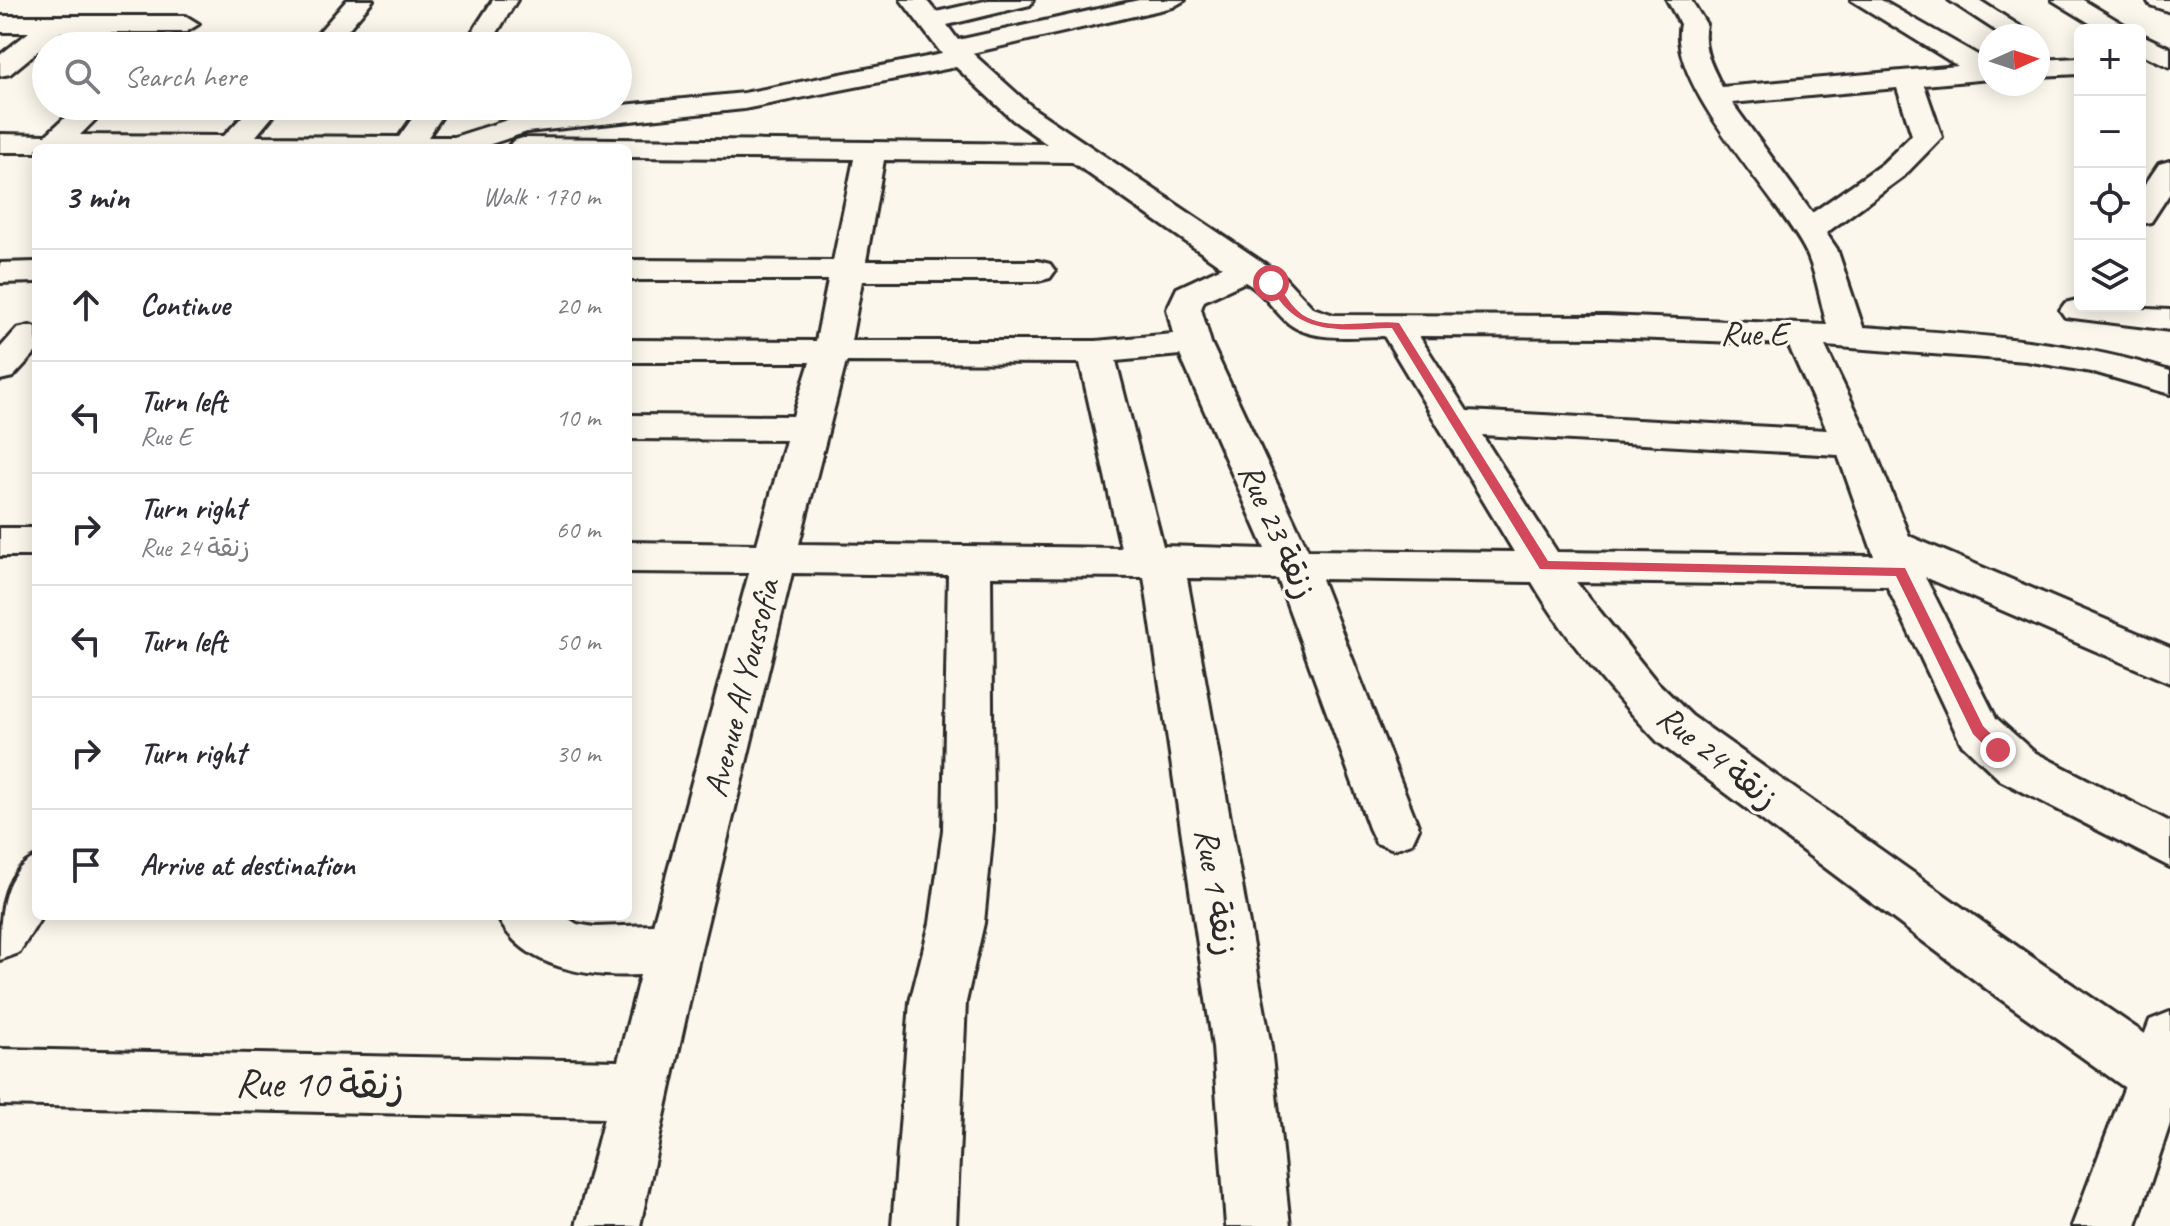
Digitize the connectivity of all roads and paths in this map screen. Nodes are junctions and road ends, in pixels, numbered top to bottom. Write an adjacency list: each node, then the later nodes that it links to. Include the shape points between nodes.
1 (361, 0): 19 (street)
2 (505, 0): 20 (street)
3 (913, 0): 12 (street, Rue E)
4 (1021, 0): 12 (street)
5 (1173, 0): 24 (street)
6 (1679, 0): 34 (street, via 1693,24 1691,45)
7 (1863, 0): 27 (street)
8 (1961, 0): 15 (street)
9 (2064, 0): 16 (street)
10 (2159, 0): 11 (street)
11 (2170, 5)
12 (928, 22): 24 (street, Rue E)
13 (0, 24): 14 (street)
14 (55, 24): 17 (street); 18 (street, via 194,16)
15 (2002, 24)
16 (2109, 24)
17 (45, 32)
18 (177, 32)
19 (332, 32)
20 (485, 32)
21 (32, 42): 31 (street)
22 (2146, 46): 25 (street)
23 (2050, 52): 28 (street)
24 (957, 53): 35 (street, via 744,101); 48 (street, Rue E, via 1023,114)
25 (2170, 60): 26 (street)
26 (2146, 62)
27 (1978, 65)
28 (2074, 65)
29 (2074, 66): 30 (street)
30 (2050, 67)
31 (0, 68)
32 (1978, 72): 33 (street)
33 (1908, 79): 34 (street); 51 (street, via 1927,137 1893,170)
34 (1713, 96): 51 (street)
35 (632, 113)
36 (80, 120): 42 (street)
37 (254, 120): 43 (street)
38 (420, 120): 44 (street)
39 (561, 120): 45 (street, via 523,124)
40 (0, 143): 41 (street)
41 (32, 144)
42 (53, 144)
43 (233, 144)
44 (393, 144)
45 (462, 144)
46 (632, 148): 47 (street)
47 (871, 151): 48 (street); 56 (street, Avenue Al Youssofia)
48 (1080, 153): 52 (street, Rue E)
49 (2170, 170): 50 (street)
50 (2146, 206)
51 (1809, 230): 64 (street, via 1821,249)
52 (1246, 269): 61 (street, Rue E, via 1271,283 1305,320 1334,326); 65 (street, Rue 23 زنقة, via 1189,295 1184,309)
53 (632, 270): 56 (street)
54 (1038, 271): 56 (street)
55 (32, 272): 57 (street)
56 (848, 272): 68 (street, Avenue Al Youssofia)
57 (0, 273)
58 (2074, 312): 66 (street)
59 (2109, 312): 60 (street)
60 (2170, 320)
61 (1395, 325): 62 (street, Rue E); 72 (street, Rue 24 زنقة)
62 (1801, 333): 64 (street, Rue E); 75 (street)
63 (22, 337): 70 (street)
64 (1848, 337): 66 (street, Rue E)
65 (1193, 343): 69 (street); 81 (street, Rue 23 زنقة)
66 (2041, 350): 71 (street, Rue E)
67 (632, 351): 68 (street)
68 (831, 352): 69 (street); 74 (street, Avenue Al Youssofia)
69 (1096, 352): 80 (street, Rue 1 زنقة)
70 (0, 369)
71 (2170, 383)
72 (1456, 422): 75 (street); 82 (street, Rue 24 زنقة)
73 (632, 427): 74 (street)
74 (808, 428): 78 (street, Avenue Al Youssofia)
75 (1853, 444): 77 (street)
76 (632, 557): 78 (street)
77 (1896, 558): 82 (street); 83 (street); 85 (street, via 1978,730 2017,766)
78 (774, 559): 79 (street); 89 (street, Avenue Al Youssofia)
79 (969, 559): 80 (street); 94 (street, via 968,830 957,923 938,1002)
80 (1154, 560): 81 (street); 95 (street, Rue 1 زنقة, via 1242,1047)
81 (1293, 563): 82 (street); 84 (street, Rue 23 زنقة)
82 (1544, 566): 90 (street, Rue 24 زنقة, via 1564,599 1675,729 1999,966)
83 (2170, 666)
84 (1394, 828)
85 (2170, 846)
86 (32, 885): 88 (street)
87 (528, 920): 89 (street, via 574,950)
88 (0, 936)
89 (674, 949): 92 (street, Avenue Al Youssofia)
90 (2164, 1058): 96 (street)
91 (0, 1077): 92 (street, Rue 10 زنقة)
92 (639, 1090): 93 (street, Avenue Al Youssofia)
93 (608, 1226)
94 (924, 1226)
95 (1258, 1226)
96 (2104, 1226)

